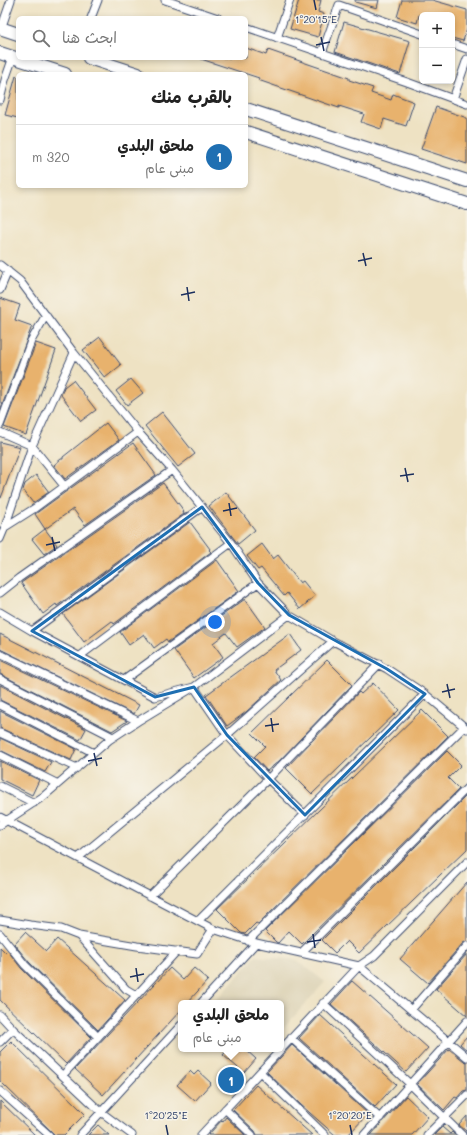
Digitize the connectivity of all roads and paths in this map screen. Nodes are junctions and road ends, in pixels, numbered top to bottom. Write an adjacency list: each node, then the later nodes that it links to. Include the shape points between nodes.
1 (11, 0): 8 (street)
2 (98, 0): 6 (street)
3 (164, 0): 5 (street)
4 (290, 0): 12 (street)
5 (186, 3): 7 (street)
6 (92, 16)
7 (214, 16)
8 (1, 29): 10 (main road)
9 (248, 29): 12 (street)
10 (16, 33)
11 (419, 33): 16 (street, via 339,4)
12 (277, 38): 16 (street)
13 (455, 45): 14 (street)
14 (467, 49)
15 (0, 53): 17 (main road)
16 (322, 53): 24 (street)
17 (13, 57): 18 (main road); 25 (street)
18 (16, 58)
19 (467, 59): 24 (street)
20 (22, 60): 22 (main road)
21 (95, 60): 23 (main road)
22 (59, 72)
23 (132, 72)
24 (453, 99): 26 (street)
25 (0, 100)
26 (467, 104)
27 (248, 110): 29 (main road)
28 (248, 133): 30 (main road)
29 (467, 181)
30 (467, 204)
31 (0, 265): 32 (street)
32 (8, 272): 33 (street); 34 (street, via 20,281)
33 (0, 290)
34 (46, 315): 35 (street); 36 (street, via 31,341)
35 (74, 353): 38 (street); 39 (street)
36 (0, 425)
37 (0, 432): 39 (street)
38 (138, 432): 40 (street); 41 (street)
39 (32, 446): 41 (street); 43 (street)
40 (172, 470): 42 (street); 47 (street)
41 (65, 487): 43 (street)
42 (202, 507): 45 (street); 50 (street)
43 (5, 527): 44 (street)
44 (0, 539)
45 (231, 543): 46 (street); 53 (street)
46 (258, 583): 49 (street); 56 (street)
47 (0, 593)
48 (0, 612): 50 (street)
49 (290, 615): 51 (street); 57 (street)
50 (32, 631): 53 (street)
51 (333, 641): 54 (street); 63 (street)
52 (0, 654): 60 (street)
53 (80, 656): 56 (street)
54 (379, 664): 58 (street); 68 (street)
55 (0, 679): 64 (street)
56 (124, 680): 57 (street, via 155,696)
57 (194, 687): 60 (street); 63 (street)
58 (425, 694): 61 (street); 73 (street)
59 (0, 705): 65 (street)
60 (138, 721): 64 (street)
61 (465, 728): 83 (street)
62 (0, 733): 67 (street)
63 (227, 735): 68 (street); 75 (street)
64 (113, 737): 65 (street)
65 (94, 753): 67 (street)
66 (0, 755): 69 (street)
67 (76, 768): 69 (street)
68 (268, 779): 73 (street); 77 (street)
69 (58, 784): 72 (street)
70 (0, 786): 72 (street)
71 (467, 788): 87 (street)
72 (34, 803): 74 (street)
73 (305, 815): 79 (street)
74 (2, 821): 75 (street)
75 (78, 858): 77 (street)
76 (467, 862): 88 (street, via 374,956)
77 (150, 896): 79 (street)
78 (0, 920): 82 (street, via 61,929)
79 (198, 921): 80 (street)
80 (213, 929): 83 (street); 86 (street, via 197,954)
81 (0, 934): 97 (street, via 25,964)
82 (79, 936): 86 (street); 89 (street, via 126,989)
83 (248, 941): 84 (street)
84 (256, 943): 87 (street); 90 (street)
85 (467, 946): 92 (street)
86 (177, 951): 89 (street)
87 (301, 953): 88 (street)
88 (359, 966): 91 (street); 92 (street)
89 (136, 995): 97 (street)
90 (205, 1000)
91 (323, 1004): 98 (street); 106 (street)
92 (411, 1010): 99 (street)
93 (0, 1015): 96 (street)
94 (467, 1021): 99 (street)
95 (178, 1028): 110 (street)
96 (13, 1029): 100 (street); 105 (street)
97 (98, 1037): 105 (street)
98 (291, 1038): 101 (street); 111 (street)
99 (449, 1041): 103 (street); 106 (street)
100 (0, 1042)
101 (284, 1046)
102 (278, 1052): 104 (street)
103 (467, 1056)
104 (260, 1072): 109 (street); 118 (street)
105 (63, 1076): 110 (street)
106 (410, 1084): 111 (street); 112 (street)
107 (0, 1090): 113 (street)
108 (467, 1095): 112 (street)
109 (225, 1110): 116 (street); 117 (street)
110 (101, 1112): 114 (street); 115 (street)
111 (380, 1118): 119 (street)
112 (445, 1118): 120 (street); 121 (street)
113 (49, 1135)
114 (80, 1135)
115 (132, 1135)
116 (201, 1135)
117 (252, 1135)
118 (325, 1135)
119 (364, 1135)
120 (427, 1135)
121 (462, 1135)

